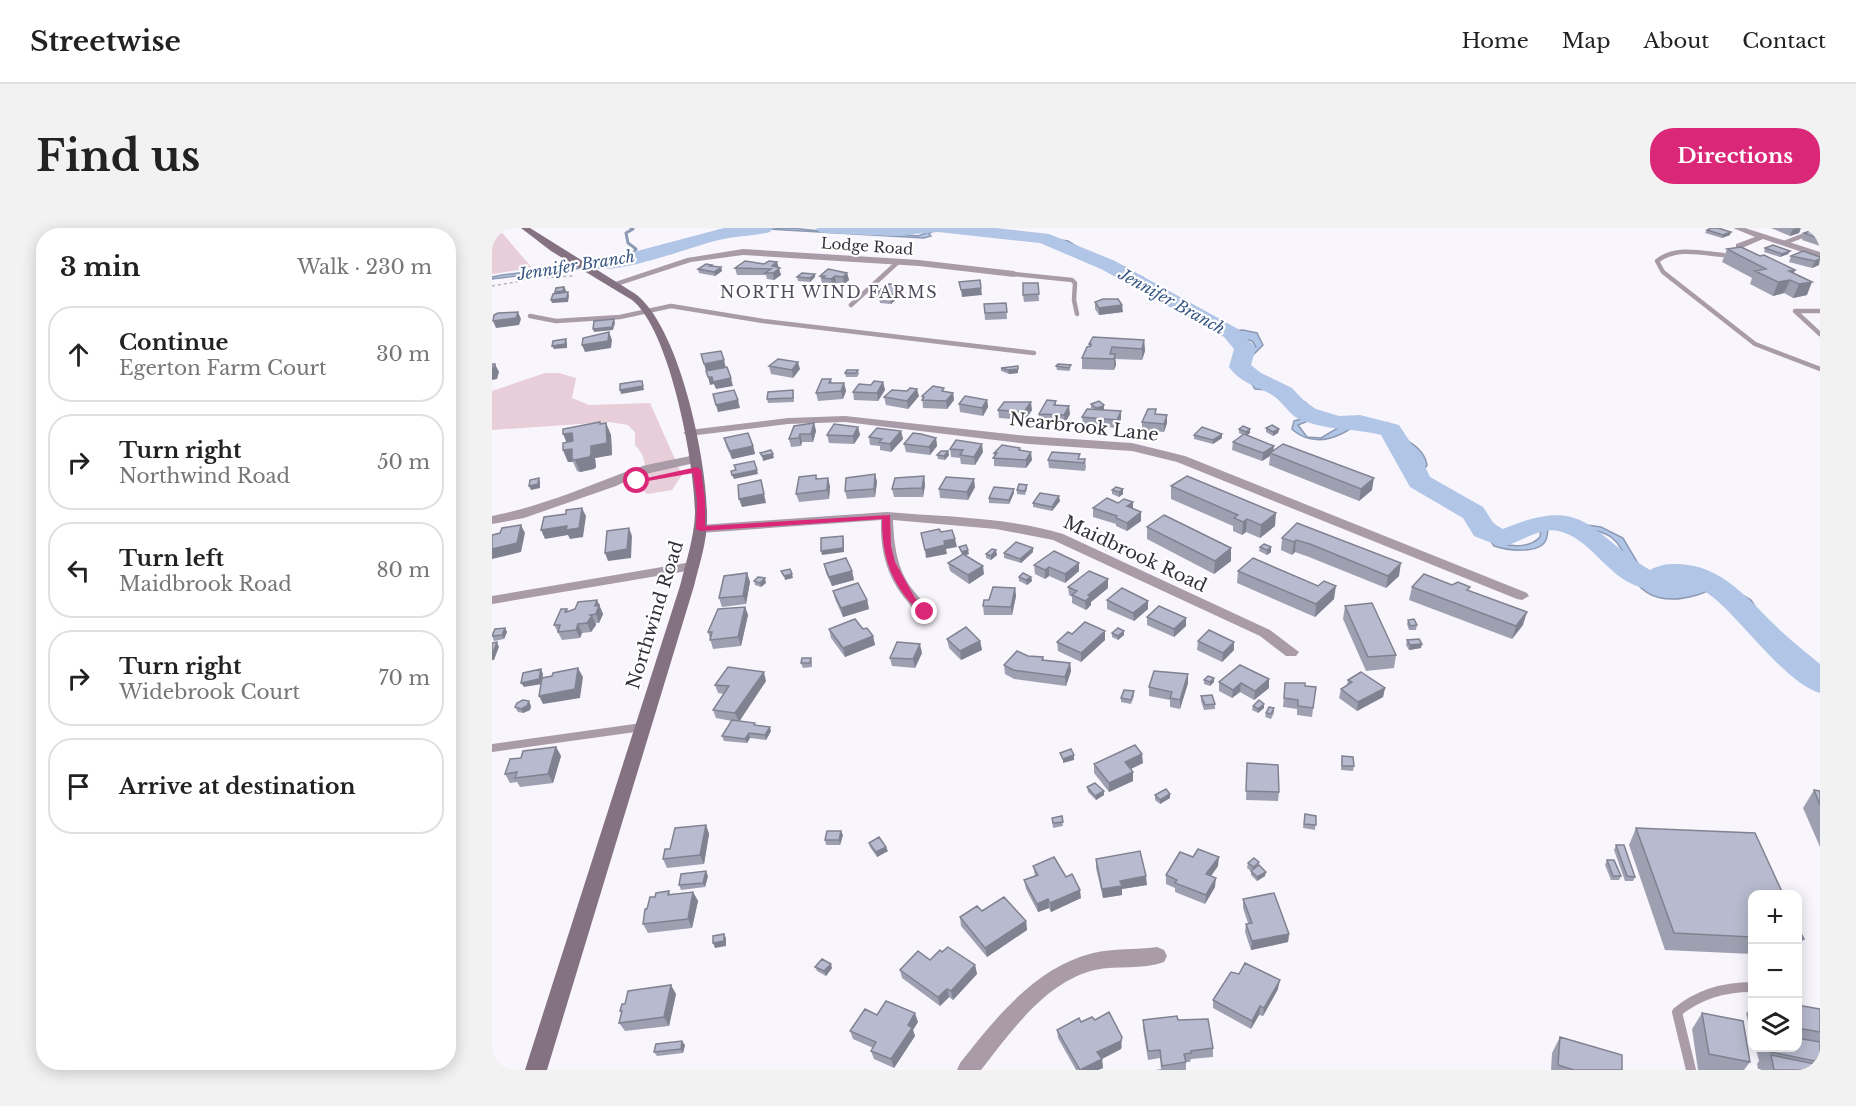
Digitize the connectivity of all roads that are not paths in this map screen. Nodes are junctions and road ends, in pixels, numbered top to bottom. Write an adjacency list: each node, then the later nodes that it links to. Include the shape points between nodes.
1 (525, 228): 11 (street, Northwind Road)
2 (1737, 228): 4 (street)
3 (1820, 229): 5 (lane)
4 (1764, 236): 5 (street); 6 (street)
5 (1784, 243): 8 (street)
6 (1739, 246)
7 (1723, 255): 19 (lane, via 1678,253 1657,261 1663,272 1755,344)
8 (1820, 255)
9 (898, 262): 10 (street, Lodge Road); 11 (street, Lodge Road, via 743,252 690,260); 12 (lane)
10 (1014, 274): 15 (lane, via 1072,280)
11 (614, 284): 13 (street, Northwind Road)
12 (851, 305)
13 (648, 310): 16 (lane, via 620,317 556,321); 18 (lane, via 671,306); 20 (street, Northwind Road, via 666,346)
14 (1820, 311): 17 (lane, via 1795,311)
15 (1077, 314)
16 (530, 316)
17 (1820, 334)
18 (1034, 353)
19 (1820, 369)
20 (689, 433): 21 (street, Northwind Road); 26 (street, Nearbrook Lane, via 788,421 845,419 1145,449 1190,462)
21 (696, 465): 23 (street, via 612,483 519,515); 24 (street, Northwind Road)
22 (887, 516): 24 (street, Maidbrook Road); 28 (street, via 890,562 912,600); 29 (street, Maidbrook Road, via 996,525 1058,537 1265,633)
23 (492, 520)
24 (700, 529): 25 (street, Northwind Road)
25 (692, 566): 27 (lane); 30 (street, Northwind Road)
26 (1522, 596)
27 (492, 600)
28 (925, 612)
29 (1291, 652)
30 (642, 727): 31 (lane); 34 (street, Northwind Road)
31 (492, 748)
32 (1157, 956): 35 (street, via 1095,962 1070,969 1041,988)
33 (1748, 987): 36 (lane, via 1732,986 1690,1000 1677,1012)
34 (536, 1070)
35 (968, 1070)
36 (1691, 1070)

